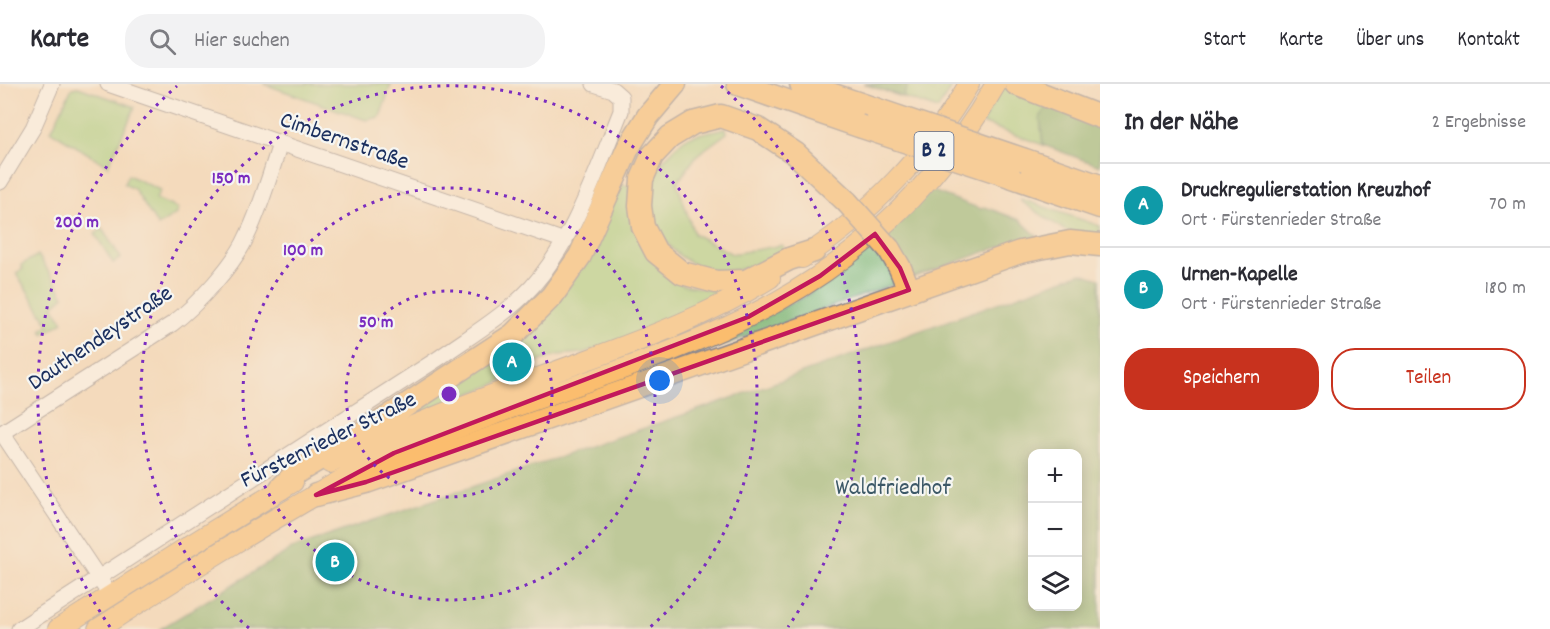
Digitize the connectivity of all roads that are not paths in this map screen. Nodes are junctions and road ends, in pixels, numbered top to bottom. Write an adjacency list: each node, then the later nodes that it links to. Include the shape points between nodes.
1 (52, 84): 13 (street, via 33,129)
2 (108, 84): 11 (street, Cimbernstraße)
3 (594, 84): 16 (street, Fürstenrieder Straße, via 621,97 621,111)
4 (675, 84): 21 (highway, via 628,148 580,256 552,296 513,335 297,472)
5 (738, 84): 12 (highway, B 2, bridge, via 859,126)
6 (801, 84): 12 (highway, bridge, via 875,109)
7 (969, 84): 18 (main road, Fürstenrieder Straße, via 926,149 852,222)
8 (996, 84): 22 (main road, Fürstenrieder Straße, via 948,157 911,200 885,226 786,296 669,351 404,449)
9 (1016, 84): 10 (highway)
10 (1100, 117)
11 (280, 144): 16 (street, Cimbernstraße); 20 (street, Dauthendeystraße, via 246,239 219,277 172,324)
12 (1018, 168): 14 (highway); 15 (highway, B 2)
13 (0, 182)
14 (1100, 186)
15 (1100, 207)
16 (565, 241): 23 (street, Fürstenrieder Straße, via 525,294 505,312)
17 (1100, 244): 19 (highway, via 1070,242 1020,252)
18 (814, 251): 19 (highway, bridge, via 746,281 716,282 682,273 656,252 643,228 642,179 652,156 670,137 693,123 721,116 758,129 796,154 847,202 889,249); 21 (main road, Fürstenrieder Straße, via 740,297 661,333 425,420)
19 (909, 290): 22 (highway, via 366,482)
20 (1, 433): 23 (street)
21 (281, 488): 24 (main road, Fürstenrieder Straße)
22 (316, 495): 27 (main road, Fürstenrieder Straße)
23 (99, 578): 24 (street); 25 (street, Fürstenrieder Straße)
24 (110, 596): 26 (main road, Fürstenrieder Straße)
25 (19, 629)
26 (58, 629)
27 (98, 629)

